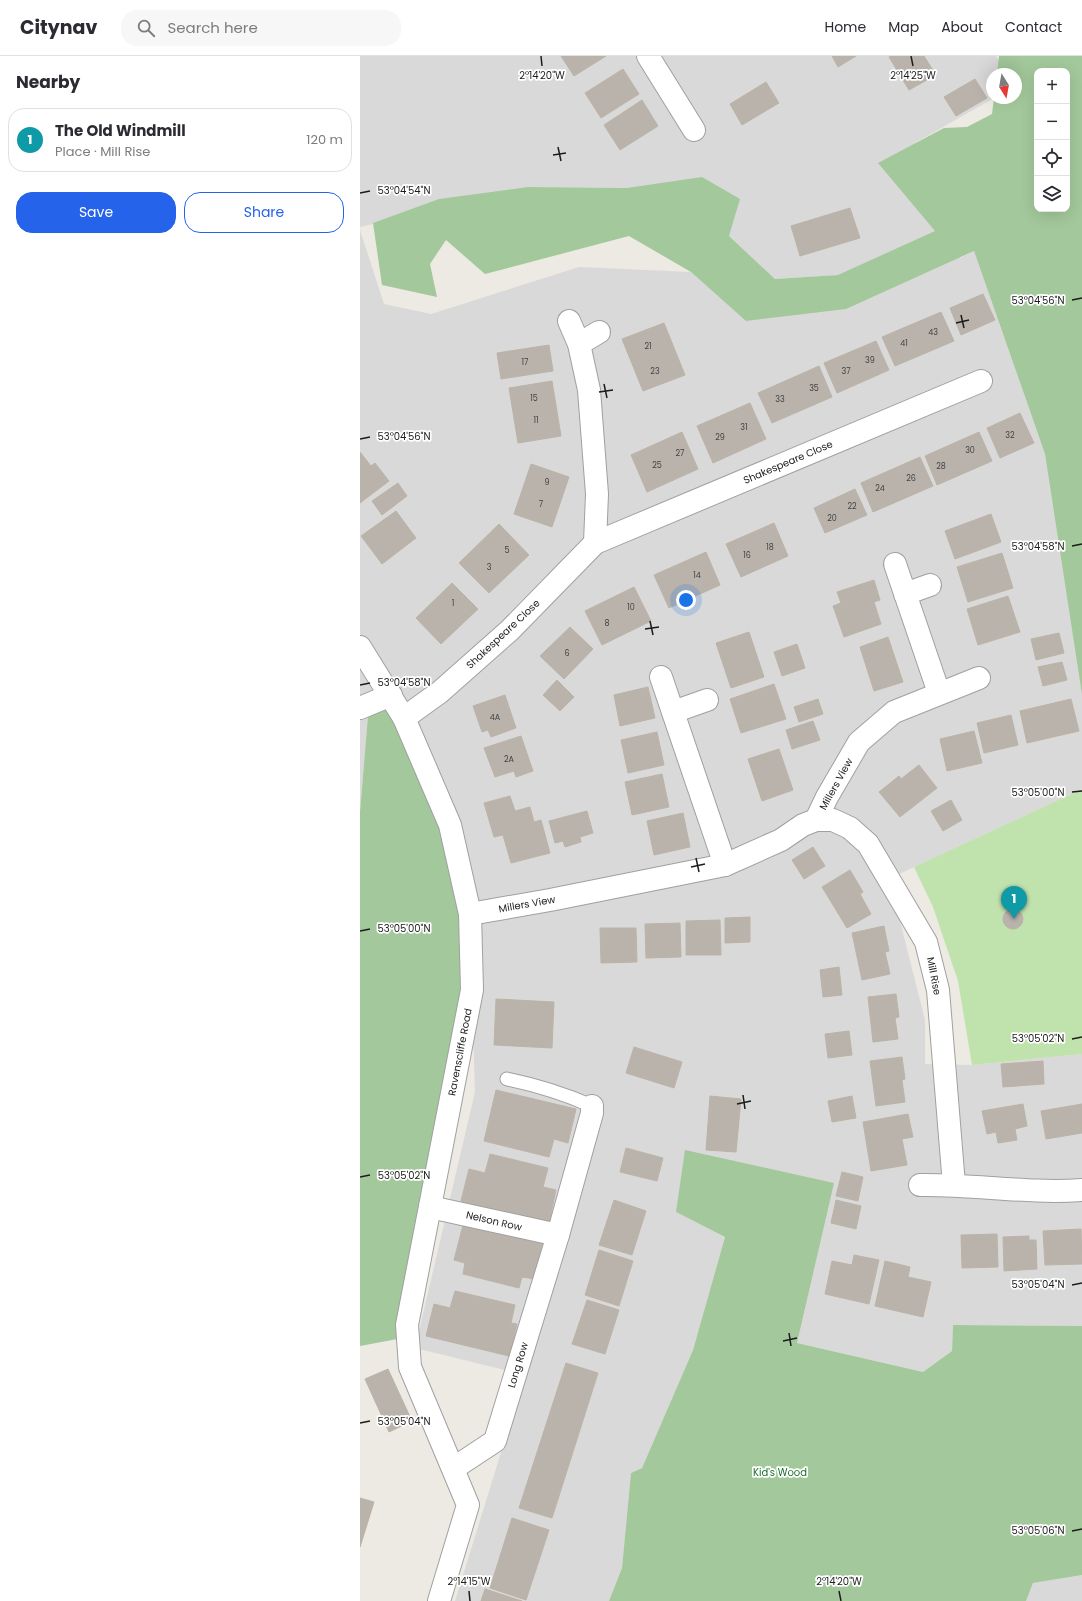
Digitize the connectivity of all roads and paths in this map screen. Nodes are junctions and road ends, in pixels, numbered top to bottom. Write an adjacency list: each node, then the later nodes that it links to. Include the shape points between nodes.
1 (648, 56): 2 (street)
2 (694, 130)
3 (569, 320): 5 (street)
4 (599, 332): 5 (street)
5 (580, 344): 7 (street, via 589,390 598,494)
6 (981, 381): 7 (street, Shakespeare Close)
7 (595, 543): 19 (street, Shakespeare Close, via 510,630 440,692)
8 (895, 564): 10 (street)
9 (930, 585): 10 (street)
10 (905, 594): 14 (street)
11 (360, 647): 15 (street, Ravenscliffe Road)
12 (662, 677): 18 (street)
13 (979, 678): 14 (street, Millers View)
14 (939, 693): 20 (street, Millers View, via 894,712 859,742)
15 (391, 695): 17 (street); 19 (street, Ravenscliffe Road)
16 (707, 700): 18 (street)
17 (360, 708)
18 (673, 712): 21 (street)
19 (404, 718): 22 (street, Ravenscliffe Road, via 450,825)
20 (816, 820): 21 (street, Millers View, via 802,825 782,840); 26 (street, Mill Rise, via 833,820 850,828 868,844 926,942 938,990)
21 (725, 865): 22 (street, Millers View)
22 (470, 914): 28 (street, Ravenscliffe Road, via 472,990)
23 (507, 1079): 24 (lane, via 539,1086)
24 (592, 1106): 29 (street, Long Row)
25 (920, 1185): 26 (street)
26 (954, 1185): 27 (street, via 1063,1192)
27 (1082, 1190)
28 (430, 1207): 29 (street, Nelson Row); 30 (street, Ravenscliffe Road, via 407,1325 410,1367)
29 (558, 1236): 30 (street, Long Row, via 495,1440)
30 (454, 1468): 31 (street, via 468,1505)
31 (439, 1601)

